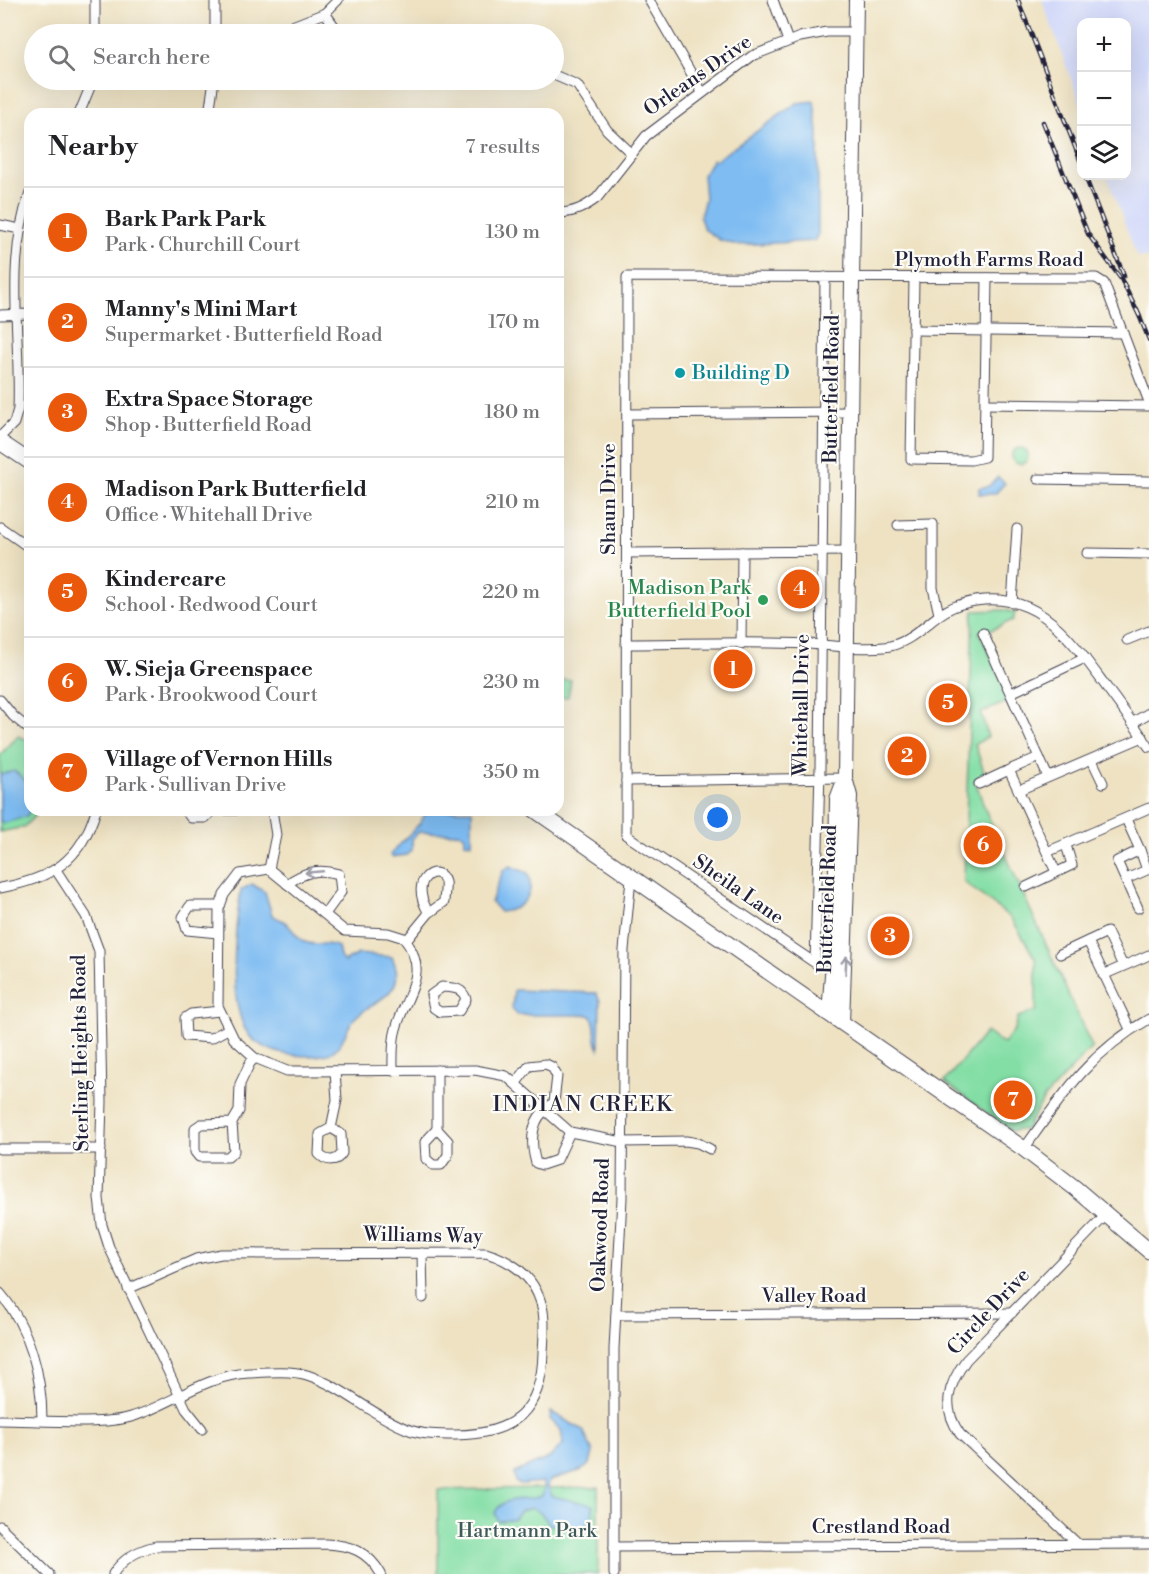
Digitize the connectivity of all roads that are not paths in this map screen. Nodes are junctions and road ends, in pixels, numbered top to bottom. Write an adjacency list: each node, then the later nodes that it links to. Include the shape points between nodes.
1 (95, 0): 8 (street)
2 (215, 0): 9 (street)
3 (338, 0): 7 (street)
4 (649, 0): 17 (street)
5 (773, 0): 13 (street)
6 (856, 0): 12 (main road, Butterfield Road)
7 (325, 13): 10 (street); 11 (street)
8 (95, 24)
9 (216, 24)
10 (297, 24)
11 (333, 24)
12 (855, 32): 13 (street, Orleans Drive, via 827,32); 27 (main road, Butterfield Road)
13 (788, 41): 17 (street, Orleans Drive, via 752,56)
14 (564, 79): 20 (street, via 577,85 607,130)
15 (89, 90): 18 (street)
16 (213, 90): 19 (street)
17 (702, 92): 20 (street, Orleans Drive, via 646,135)
18 (81, 108)
19 (210, 108)
20 (632, 154): 21 (street, Orleans Drive, via 597,198 580,209)
21 (564, 212)
22 (24, 215): 24 (street)
23 (0, 225): 24 (street)
24 (20, 229): 30 (street)
25 (643, 277): 26 (street, Plymoth Farms Road); 40 (street, Shaun Drive, via 627,277)
26 (825, 277): 27 (street, Plymoth Farms Road); 39 (street, Whitehall Drive)
27 (854, 277): 28 (street, Plymoth Farms Road); 38 (main road, Butterfield Road)
28 (914, 278): 29 (street, Plymoth Farms Road); 33 (street)
29 (987, 278): 34 (street); 35 (street, Plymoth Farms Road, via 1100,279)
30 (17, 314): 31 (street); 32 (street); 41 (street, via 18,409 14,423)
31 (24, 314)
32 (0, 315)
33 (914, 330): 34 (street); 36 (street, via 911,459 984,457)
34 (987, 331): 35 (street); 36 (street)
35 (1123, 333): 37 (street, Plymoth Farms Road)
36 (986, 404): 37 (street)
37 (1149, 404)
38 (851, 412): 39 (street); 51 (main road, Butterfield Road)
39 (824, 413): 40 (street); 50 (street, Whitehall Drive)
40 (627, 414): 53 (street, Shaun Drive)
41 (0, 437)
42 (0, 442): 43 (main road)
43 (24, 458)
44 (1038, 479): 45 (street)
45 (1149, 481)
46 (898, 525): 57 (street, via 933,524 933,588)
47 (0, 527): 49 (street)
48 (1017, 529): 56 (street)
49 (24, 544)
50 (822, 551): 51 (street); 52 (street); 63 (street, Whitehall Drive)
51 (849, 551): 64 (main road, Butterfield Road)
52 (742, 552): 53 (street); 62 (street)
53 (627, 553): 61 (street, Shaun Drive)
54 (1088, 553): 55 (street)
55 (1149, 554)
56 (1012, 603): 57 (street, via 986,600 962,604); 65 (street, via 1054,622)
57 (939, 614): 64 (street, via 917,634 896,645)
58 (1149, 631): 60 (street)
59 (983, 633): 66 (street)
60 (1126, 640)
61 (626, 644): 62 (street); 79 (street, Shaun Drive)
62 (741, 644): 63 (street)
63 (821, 644): 64 (street); 77 (street, Whitehall Drive)
64 (848, 646): 78 (main road, Butterfield Road)
65 (1085, 658): 66 (street); 69 (street)
66 (1011, 693): 73 (street)
67 (0, 700): 70 (street)
68 (1149, 713): 69 (street)
69 (1132, 723): 71 (street)
70 (24, 725)
71 (1143, 737): 72 (street); 74 (street)
72 (1149, 747)
73 (1039, 756): 75 (street); 76 (street)
74 (1092, 760): 76 (street); 80 (street)
75 (1009, 770): 81 (street); 82 (street)
76 (1048, 777): 82 (street)
77 (818, 778): 78 (street); 79 (street); 109 (street, Whitehall Drive)
78 (845, 778): 117 (main road, Butterfield Road, via 837,799 835,936); 119 (main road, Butterfield Road, one-way to 78, via 850,796)
79 (626, 781): 90 (street, Shaun Drive, via 626,835)
80 (1103, 783)
81 (979, 784)
82 (1019, 790): 93 (street)
83 (1149, 808): 89 (street)
84 (93, 816): 95 (street, via 81,845)
85 (189, 816): 86 (street)
86 (207, 816)
87 (273, 816): 94 (street, via 276,834)
88 (543, 816): 97 (main road)
89 (1126, 819): 91 (street); 92 (street)
90 (634, 840): 109 (street, Sheila Lane, via 815,963)
91 (1066, 845): 93 (street); 96 (street, via 1072,865)
92 (1140, 850): 98 (street, via 1147,870); 98 (street, via 1118,861)
93 (1047, 852): 96 (street)
94 (269, 869): 99 (street); 102 (street, via 240,874)
95 (56, 870): 101 (street, via 36,880); 134 (street, Sterling Heights Road, via 86,916 99,951)
96 (1056, 872): 100 (street)
97 (630, 879): 117 (main road); 132 (street, Oakwood Road, via 624,950)
98 (1126, 879): 103 (street)
99 (287, 884): 105 (street); 105 (street, one-way to 99, via 341,892 339,874 303,873)
100 (1026, 887)
101 (0, 888)
102 (220, 906): 106 (street); 106 (street, via 190,906 183,917 188,930)
103 (1138, 908)
104 (429, 913): 107 (street)
105 (325, 914): 107 (street, via 345,932 388,933)
106 (218, 933): 116 (street)
107 (406, 941): 114 (street, via 417,961)
108 (1088, 941): 110 (street); 112 (street, via 1107,932); 113 (street)
109 (814, 954)
110 (1060, 954)
111 (1149, 955): 112 (street)
112 (1124, 966): 113 (street)
113 (1103, 975): 121 (street)
114 (414, 987): 115 (street); 125 (street, via 396,1029)
115 (431, 995)
116 (220, 1011): 120 (street); 120 (street, via 185,1018 186,1036 211,1038)
117 (829, 1013): 119 (main road)
118 (1149, 1018): 121 (street)
119 (842, 1023): 136 (main road)
120 (228, 1029): 122 (street)
121 (1130, 1029): 136 (street, via 1087,1065)
122 (255, 1058): 124 (street, via 287,1071); 128 (street, via 244,1073 239,1111)
123 (437, 1070): 125 (street); 126 (street, via 475,1070 506,1076); 130 (street)
124 (335, 1071): 125 (street); 129 (street, via 337,1100)
125 (393, 1071)
126 (516, 1083): 127 (street); 127 (street, via 529,1066 552,1067 558,1076 554,1102)
127 (544, 1111): 131 (street); 131 (street, via 534,1128 531,1149 536,1163 557,1160)
128 (232, 1123): 128 (street, via 201,1124 195,1128 195,1152 199,1157 228,1157 234,1151)
129 (331, 1128)
130 (437, 1129)
131 (570, 1132): 132 (street)
132 (622, 1142): 135 (street, via 687,1141); 144 (street, Oakwood Road)
133 (0, 1149): 134 (street)
134 (100, 1149): 140 (street, Sterling Heights Road, via 99,1198 105,1236)
135 (710, 1149)
136 (1024, 1149): 137 (main road)
137 (1106, 1215): 138 (main road); 143 (street, Circle Drive)
138 (1149, 1251)
139 (422, 1253): 140 (street, Williams Way, via 208,1256); 142 (street); 145 (street, Williams Way, via 478,1252 501,1258 519,1269 538,1295 544,1321 543,1373 529,1408 507,1426 475,1435 408,1430 326,1383 293,1373 229,1375)
140 (128, 1289): 145 (street, Sterling Heights Road)
141 (0, 1293): 147 (street, via 38,1368)
142 (423, 1299)
143 (1012, 1313): 144 (street, Valley Road); 150 (street, Circle Drive, via 955,1376 948,1396 949,1415 960,1434)
144 (616, 1315): 152 (street, Oakwood Road)
145 (178, 1394): 147 (street, Williams Way, via 129,1418); 148 (street, Sterling Heights Road)
146 (0, 1420): 147 (street, Williams Way)
147 (42, 1420)
148 (202, 1429)
149 (0, 1526): 153 (street)
150 (1078, 1544): 151 (street, Crestland Road); 152 (street, Crestland Road)
151 (1149, 1544)
152 (614, 1547): 156 (street, Oakwood Road)
153 (49, 1574)
154 (113, 1574): 155 (street, via 130,1556 156,1546 344,1545 370,1559)
155 (381, 1574)
156 (614, 1574)

